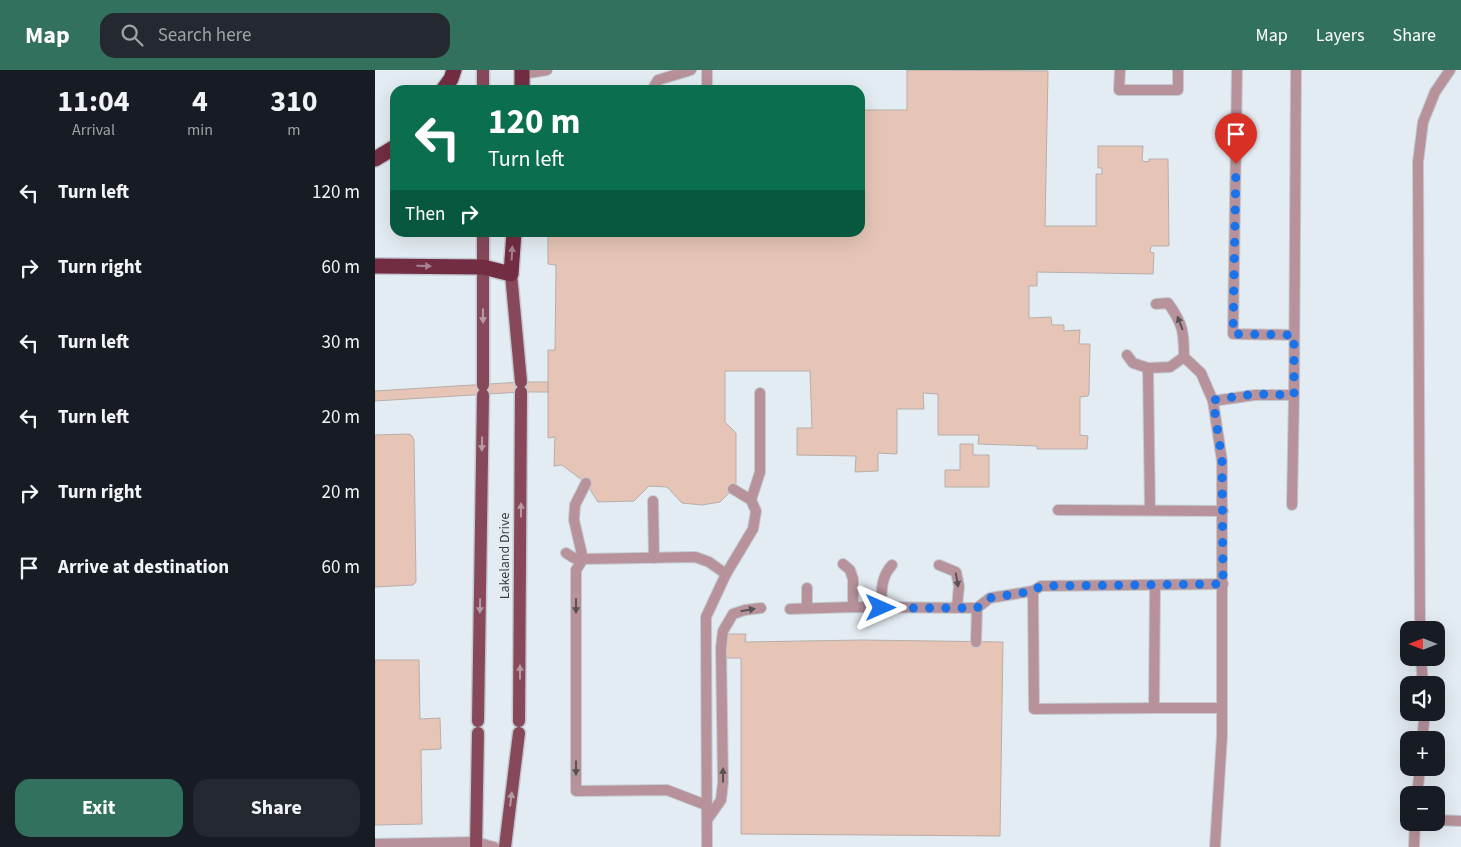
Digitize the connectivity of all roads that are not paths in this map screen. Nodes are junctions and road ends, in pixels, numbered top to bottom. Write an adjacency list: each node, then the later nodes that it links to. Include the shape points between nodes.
1 (453, 70): 12 (highway)
2 (483, 70): 13 (main road)
3 (547, 70): 11 (street)
4 (691, 70): 15 (street, via 658,80)
5 (707, 70): 16 (street)
6 (1120, 70): 7 (street, via 1119,90 1178,90)
7 (1178, 70)
8 (1237, 70): 25 (street, via 1233,334)
9 (1295, 70): 25 (street)
10 (1450, 70): 58 (street, via 1435,92 1423,122 1418,162)
11 (523, 72): 14 (highway)
12 (447, 85)
13 (483, 85)
14 (522, 85)
15 (655, 85)
16 (707, 85)
17 (390, 150): 18 (highway)
18 (375, 159)
19 (483, 237): 22 (main road, Lakeland Drive)
20 (514, 237): 23 (highway, Lakeland Drive, one-way to 20)
21 (375, 266): 22 (highway, one-way to 22)
22 (483, 267): 23 (highway); 67 (main road, Lakeland Drive, one-way to 67)
23 (511, 274): 70 (main road, Lakeland Drive, one-way to 23, via 519,727 521,387)
24 (1156, 304): 27 (street, one-way to 24, via 1184,337 1179,318 1168,303)
25 (1294, 335): 30 (street)
26 (1127, 355): 28 (street, via 1133,363)
27 (1183, 358): 28 (street, via 1170,367); 31 (street, via 1201,373)
28 (1148, 368): 38 (street)
29 (760, 393): 34 (street, via 760,472)
30 (1294, 395): 31 (street, via 1255,394); 36 (street)
31 (1213, 400): 39 (street, via 1222,460)
32 (586, 483): 42 (street, via 575,505 574,520)
33 (733, 489): 34 (street)
34 (751, 500): 46 (street, via 756,511 753,530)
35 (653, 501): 41 (street)
36 (1292, 505)
37 (1058, 510): 38 (street)
38 (1149, 510): 39 (street)
39 (1223, 511): 48 (street)
40 (567, 553): 42 (street)
41 (654, 558): 42 (street); 46 (street, via 695,557)
42 (583, 559): 62 (street, one-way to 62, via 576,570 576,791 667,790)
43 (843, 564): 54 (street, via 853,579)
44 (939, 565): 51 (street, one-way to 51, via 956,572 959,586)
45 (892, 566): 55 (street, via 882,583)
46 (726, 574): 62 (street, via 706,617)
47 (1155, 584): 48 (street); 50 (street, via 1041,586); 60 (street)
48 (1223, 584): 61 (street)
49 (807, 588): 53 (street)
50 (1033, 591): 56 (street, via 990,598); 60 (street, via 1034,709)
51 (957, 607): 55 (street); 56 (street)
52 (761, 608): 63 (street, one-way to 52, via 721,800 723,782 723,631 733,614)
53 (807, 608): 54 (street); 57 (street)
54 (853, 608): 55 (street)
55 (881, 608)
56 (977, 608): 59 (street)
57 (790, 609)
58 (1420, 621)
59 (976, 642)
60 (1154, 708): 61 (street)
61 (1222, 708): 72 (street)
62 (707, 805): 63 (street)
63 (707, 820): 71 (street)
64 (1445, 820): 65 (street)
65 (1461, 821)
66 (1415, 831): 73 (street)
67 (476, 844): 68 (street); 69 (street)
68 (380, 845)
69 (494, 847)
70 (505, 847)
71 (707, 847)
72 (1215, 847)
73 (1414, 847)

